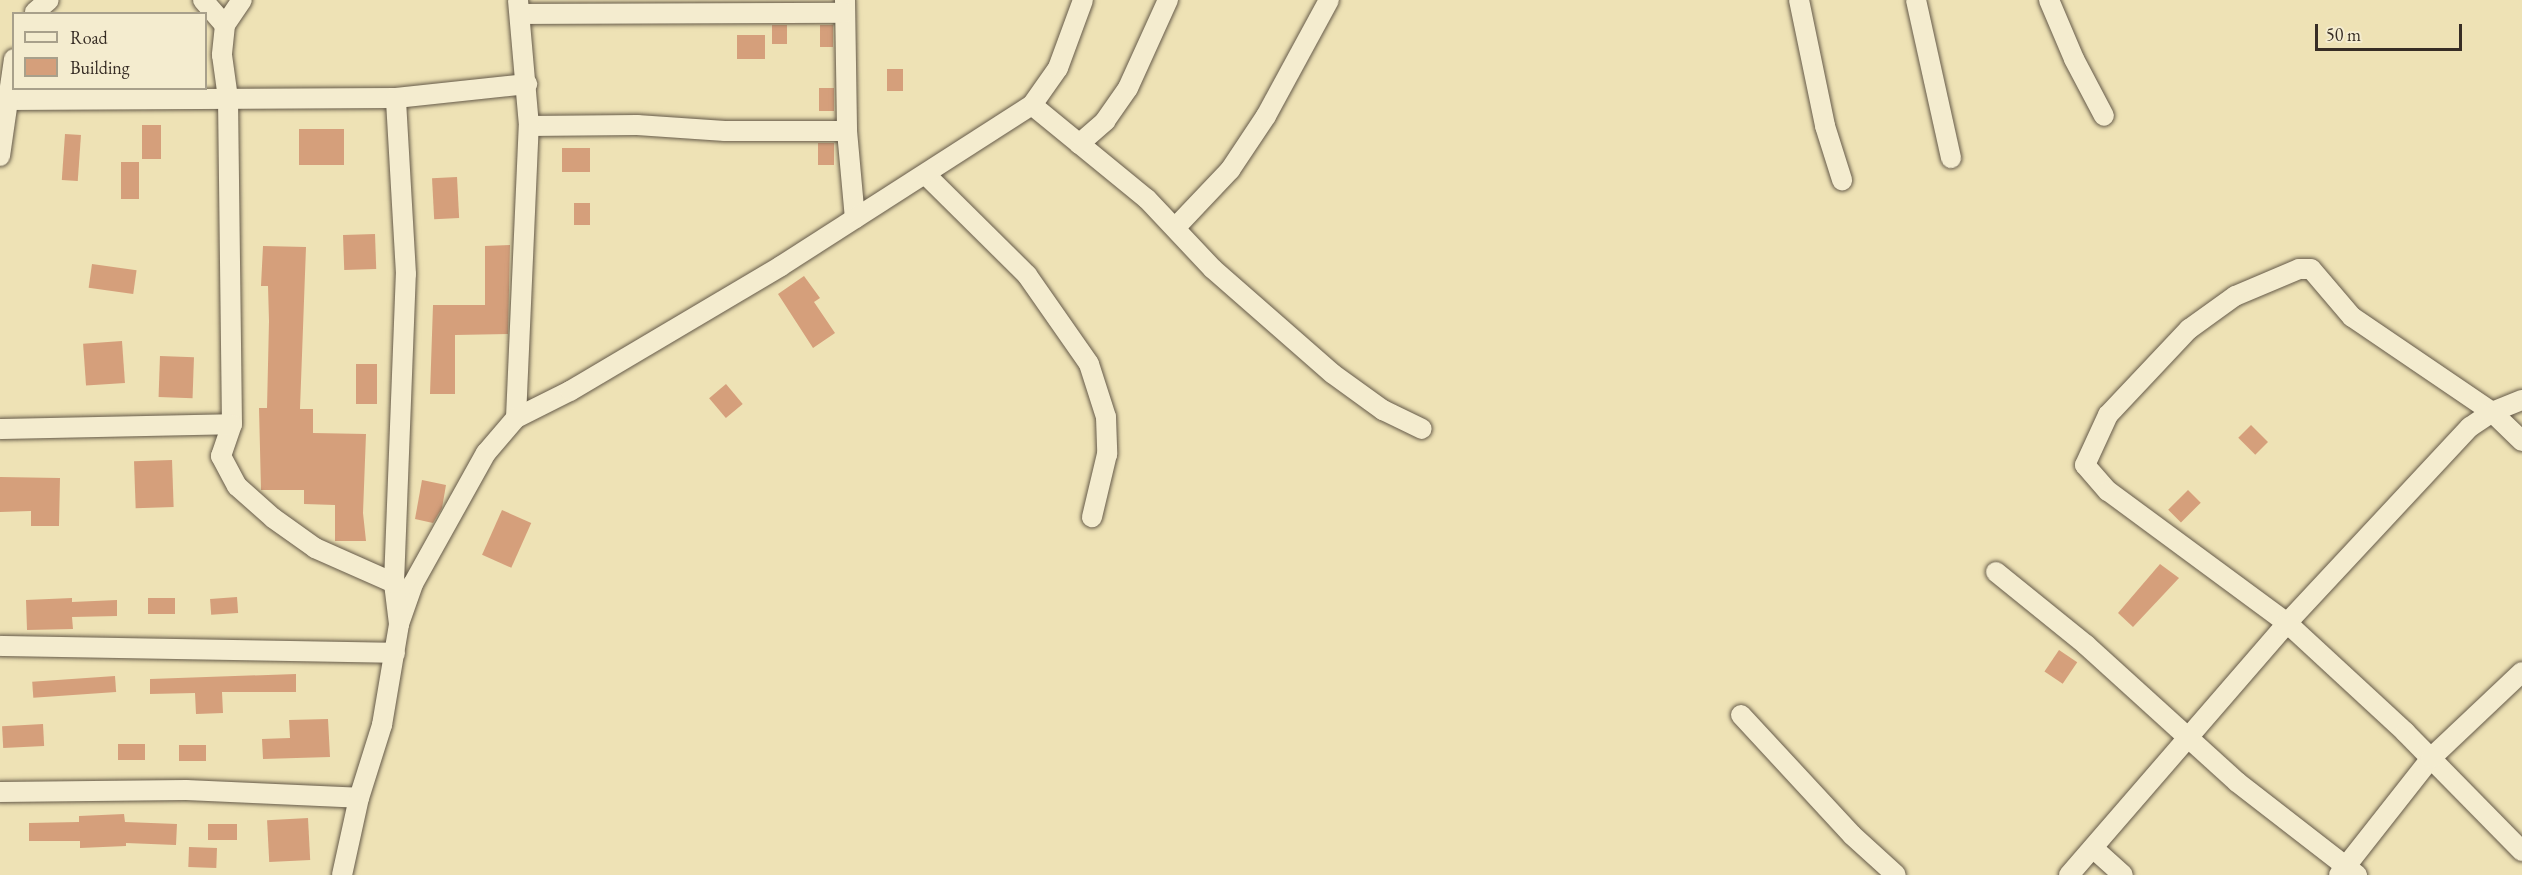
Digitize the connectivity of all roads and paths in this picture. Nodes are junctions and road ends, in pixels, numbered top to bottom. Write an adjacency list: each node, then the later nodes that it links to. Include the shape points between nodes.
1 (203, 0): 11 (street)
2 (242, 0): 11 (street)
3 (1083, 0): 17 (street, via 1058,68)
4 (1167, 0): 21 (street, via 1128,88 1105,121)
5 (1329, 0): 27 (street, via 1266,116 1222,179)
6 (1799, 0): 25 (street, via 1825,126)
7 (1916, 0): 23 (street)
8 (2049, 0): 18 (street)
9 (845, 6): 10 (street); 20 (street)
10 (520, 7): 13 (street)
11 (225, 25): 14 (street, via 222,55)
12 (12, 69): 16 (street)
13 (527, 84): 15 (street); 19 (street)
14 (228, 98): 15 (street); 16 (street); 31 (street)
15 (396, 98): 37 (street, via 406,286)
16 (6, 100): 22 (street)
17 (1032, 105): 21 (street); 24 (street)
18 (2104, 116)
19 (529, 126): 20 (street); 30 (street)
20 (847, 131): 26 (street)
21 (1079, 144): 27 (street, via 1147,199)
22 (0, 156)
23 (1951, 159)
24 (926, 175): 26 (street); 35 (street, via 1027,275 1089,364 1106,417 1107,454)
25 (1842, 180)
26 (855, 219): 30 (street, via 570,391)
27 (1175, 228): 33 (street, via 1213,268 1333,374 1383,410)
28 (2522, 400): 29 (street)
29 (2492, 412): 34 (street); 38 (street, via 2470,427); 38 (street, via 2352,317 2311,269 2286,271 2260,282 2212,309 2189,329 2108,415 2085,465 2108,491)
30 (516, 418): 39 (street, via 486,453 413,584)
31 (232, 424): 32 (street); 37 (street, via 221,456 237,486 315,548)
32 (0, 429)
33 (1422, 429)
34 (2522, 441)
35 (1092, 517)
36 (1996, 572): 44 (street, via 2086,645)
37 (394, 582): 39 (street)
38 (2287, 623): 44 (street); 45 (street)
39 (399, 624): 41 (street)
40 (0, 646): 41 (street)
41 (395, 653): 47 (street, via 382,725)
42 (2522, 672): 45 (street)
43 (1741, 715): 52 (street, via 1852,835)
44 (2190, 739): 48 (street); 50 (street)
45 (2431, 758): 49 (street); 50 (street)
46 (0, 792): 47 (street, via 186,790)
47 (359, 798): 51 (street)
48 (2094, 848): 53 (street); 54 (street)
49 (2522, 851)
50 (2348, 872)
51 (342, 875)
52 (1896, 875)
53 (2069, 875)
54 (2123, 875)

